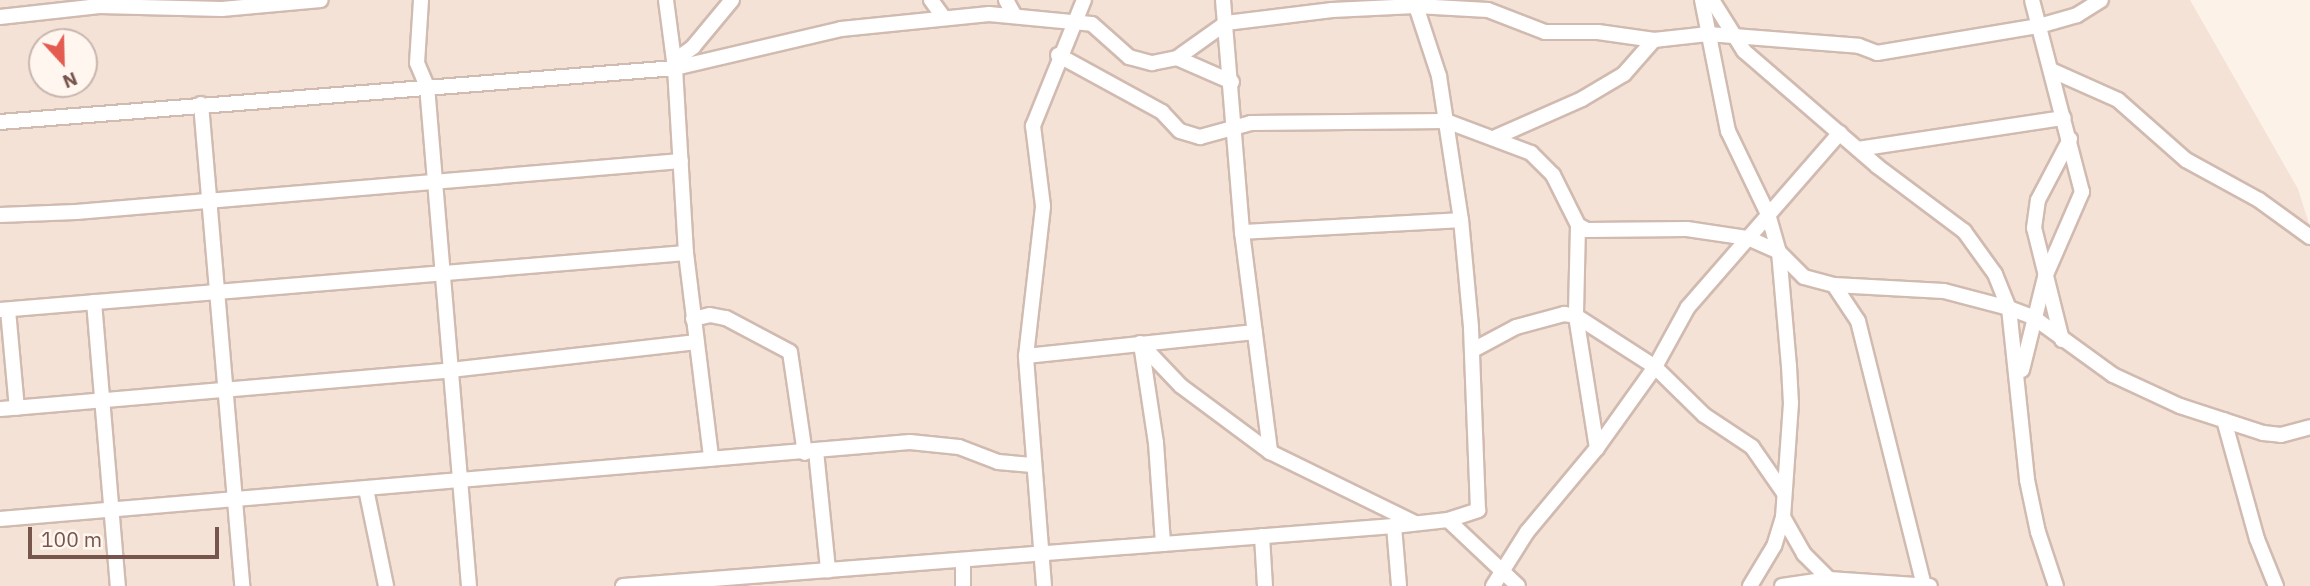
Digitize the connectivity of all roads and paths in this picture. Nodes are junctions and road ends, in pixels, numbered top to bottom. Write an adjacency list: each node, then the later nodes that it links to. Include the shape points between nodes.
1 (321, 0): 15 (street)
2 (421, 0): 31 (street, via 417,63)
3 (666, 0): 29 (street)
4 (732, 0): 29 (street)
5 (931, 0): 19 (street)
6 (1006, 0): 17 (street)
7 (1084, 0): 20 (street)
8 (1223, 0): 21 (street)
9 (1703, 0): 24 (street)
10 (1712, 0): 25 (street)
11 (2032, 0): 22 (street)
12 (2101, 0): 22 (street, via 2077,15)
13 (98, 3): 15 (street); 18 (street)
14 (1415, 3): 16 (street); 23 (street); 26 (street, via 1488,10 1545,32 1598,32)
15 (221, 4)
16 (1399, 6): 21 (street, via 1274,14); 23 (street)
17 (1016, 16): 19 (street); 20 (street)
18 (0, 17)
19 (944, 18): 29 (street, via 841,29)
20 (1074, 21): 27 (street); 28 (street, via 1101,29 1129,57 1152,63)
21 (1226, 23): 28 (street); 32 (street)
22 (2039, 26): 25 (street, via 1877,54 1859,46); 30 (street)
23 (1420, 29): 35 (street, via 1439,76)
24 (1708, 34): 25 (street); 26 (street); 46 (street, via 1728,131)
25 (1734, 38): 39 (street)
26 (1654, 40): 40 (street, via 1624,74 1582,99)
27 (1058, 55): 38 (street, via 1162,112 1180,131 1200,136); 70 (street, via 1033,125 1043,206)
28 (1177, 58): 32 (street)
29 (675, 64): 31 (street); 43 (street)
30 (2053, 71): 34 (street); 51 (street, via 2118,100 2186,160 2259,200)
31 (427, 86): 33 (street); 44 (street)
32 (1232, 87): 37 (street); 38 (street)
33 (201, 104): 36 (street); 45 (street)
34 (2064, 118): 41 (street); 42 (street)
35 (1446, 121): 37 (street); 40 (street); 48 (street)
36 (0, 122)
37 (1251, 123): 38 (street)
38 (1234, 125): 50 (street)
39 (1839, 133): 42 (street); 46 (street)
40 (1496, 138): 49 (street, via 1531,153 1553,175)
41 (2070, 139): 56 (street, via 2082,192); 56 (street, via 2038,200 2034,228)
42 (1858, 149): 60 (street, via 1964,230 1995,274)
43 (681, 161): 44 (street); 54 (street)
44 (435, 181): 45 (street); 55 (street)
45 (207, 201): 47 (street); 58 (street)
46 (1768, 214): 52 (street); 53 (street)
47 (0, 215)
48 (1461, 220): 50 (street); 69 (street)
49 (1578, 225): 52 (street, via 1594,232 1687,229); 62 (street)
50 (1242, 232): 65 (street)
51 (2310, 237)
52 (1748, 238): 53 (street); 71 (street, via 1688,307)
53 (1779, 252): 57 (street, via 1797,273); 87 (street, via 1791,403)
54 (686, 253): 55 (street); 64 (street)
55 (443, 274): 58 (street); 72 (street)
56 (2045, 276): 63 (street); 66 (street)
57 (1834, 285): 60 (street, via 1944,290); 118 (street, via 1858,321)
58 (219, 292): 59 (street); 74 (street)
59 (94, 302): 61 (street); 75 (street)
60 (2009, 307): 63 (street); 73 (street)
61 (4, 310): 76 (street)
62 (1576, 316): 69 (street, via 1564,314 1516,327); 71 (street); 80 (street)
63 (2033, 317): 66 (street); 73 (street)
64 (693, 319): 67 (street); 81 (street, via 726,318 790,352)
65 (1255, 332): 68 (street); 82 (street)
66 (2062, 340): 78 (street, via 2113,375 2180,406)
67 (696, 342): 72 (street); 83 (street)
68 (1140, 343): 70 (street); 82 (street, via 1181,386); 98 (street, via 1156,443)
69 (1473, 350): 90 (street, via 1481,498 1478,510)
70 (1026, 356): 84 (street)
71 (1655, 367): 80 (street); 87 (street, via 1704,415 1752,447)
72 (451, 370): 74 (street); 85 (street)
73 (2019, 383): 119 (street, via 2027,480)
74 (226, 390): 75 (street); 88 (street)
75 (104, 400): 76 (street); 89 (street)
76 (17, 408): 77 (street)
77 (0, 409)
78 (2224, 420): 79 (street, via 2281,435); 120 (street, via 2257,539)
79 (2310, 426)
80 (1597, 448): 102 (street, via 1527,532)
81 (810, 452): 83 (street); 84 (street, via 910,442 959,447 998,462); 101 (street)
82 (1270, 452): 94 (street)
83 (711, 458): 85 (street)
84 (1032, 465): 99 (street)
85 (460, 483): 86 (street); 108 (street)
86 (366, 489): 88 (street); 107 (street)
87 (1784, 494): 91 (street)
88 (233, 498): 89 (street); 106 (street)
89 (114, 506): 92 (street); 105 (street)
90 (1470, 515): 93 (street); 97 (street)
91 (1783, 517): 103 (street, via 1804,554); 116 (street, via 1774,546)
92 (0, 519)
93 (1448, 520): 94 (street); 97 (street)
94 (1415, 523): 95 (street)
95 (1394, 526): 96 (street); 113 (street)
96 (1262, 537): 98 (street); 112 (street)
97 (1470, 541): 102 (street)
98 (1163, 544): 99 (street)
99 (1042, 553): 100 (street); 111 (street)
100 (963, 560): 101 (street); 110 (street)
101 (828, 570): 104 (street)
102 (1502, 571): 114 (street); 115 (street)
103 (1829, 579): 117 (street); 118 (street)
104 (716, 582): 109 (street)
105 (118, 586)
106 (242, 586)
107 (386, 586)
108 (469, 586)
109 (623, 586)
110 (963, 586)
111 (1044, 586)
112 (1265, 586)
113 (1399, 586)
114 (1493, 586)
115 (1518, 586)
116 (1750, 586)
117 (1782, 586)
118 (1926, 586)
119 (2056, 586)
120 (2276, 586)

